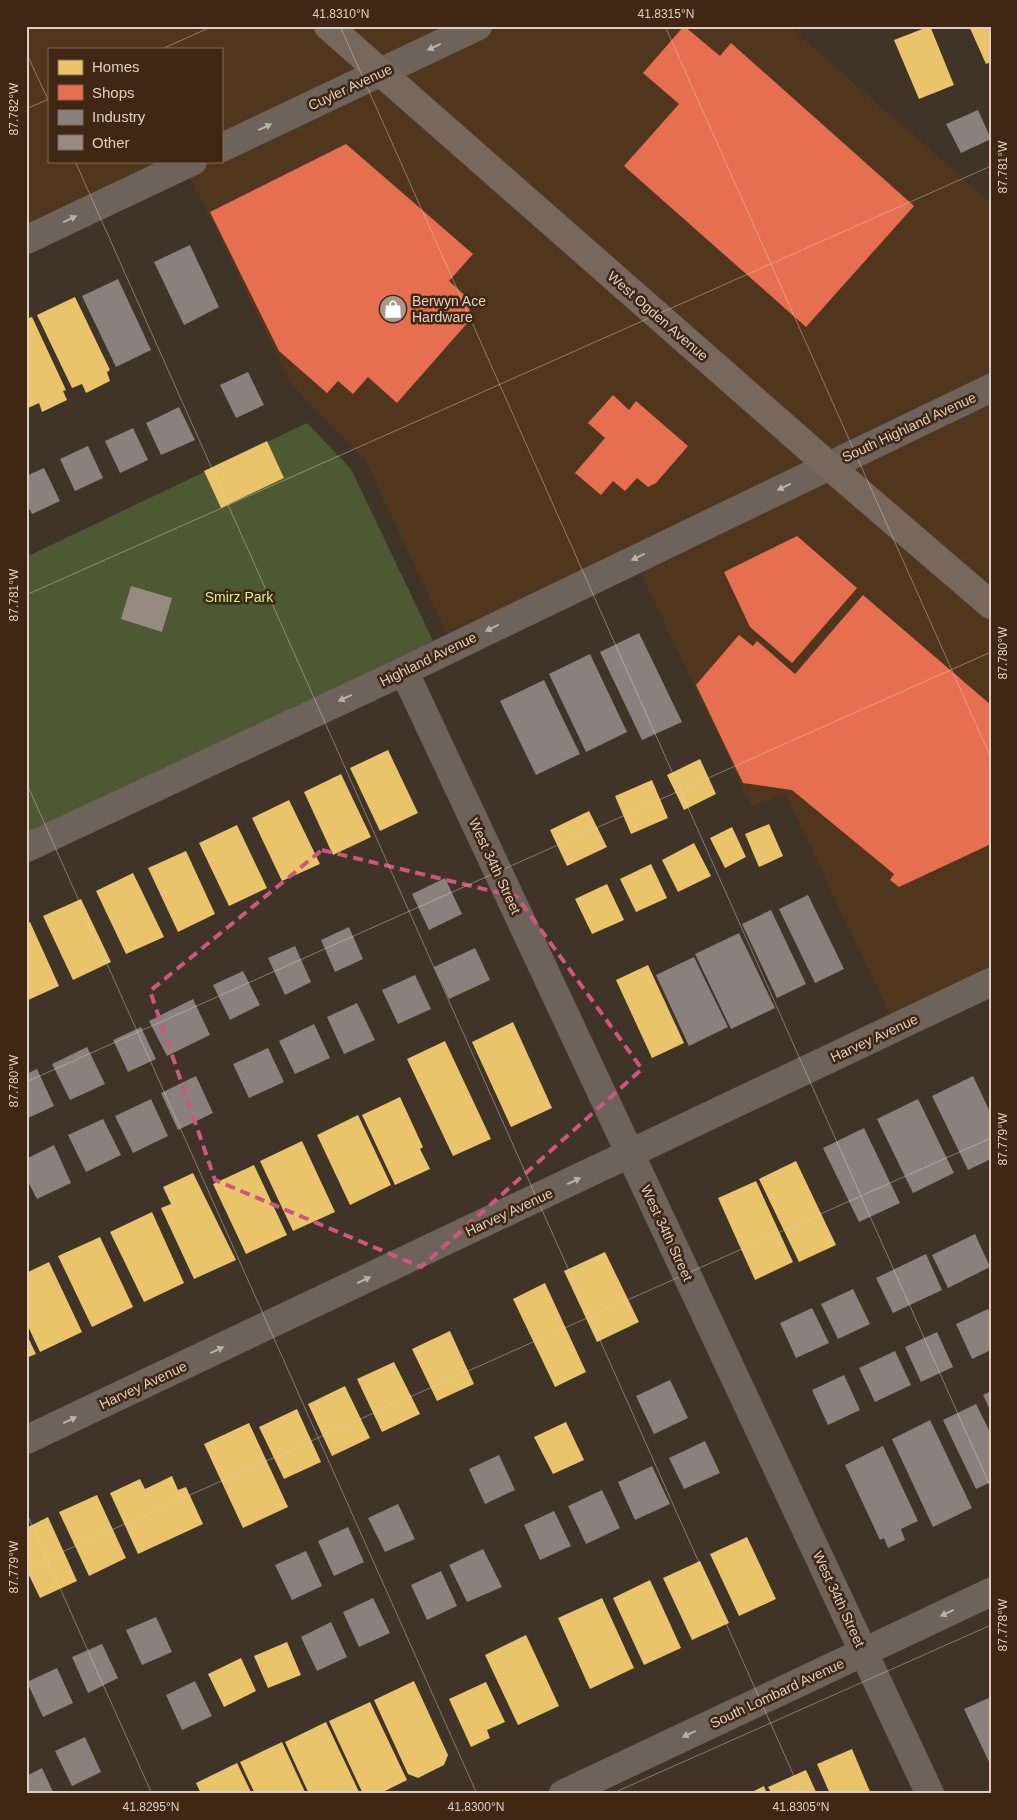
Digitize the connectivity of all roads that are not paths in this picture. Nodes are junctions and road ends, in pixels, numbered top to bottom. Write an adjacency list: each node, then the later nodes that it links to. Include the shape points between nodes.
1 (328, 26): 3 (main road, West Ogden Avenue)
2 (478, 26): 3 (street, Cuyler Avenue, one-way to 3)
3 (381, 72): 4 (street, Cuyler Avenue, one-way to 3); 8 (main road, West Ogden Avenue)
4 (222, 148)
5 (190, 162): 6 (street, one-way to 5)
6 (26, 240)
7 (991, 388): 8 (street, South Highland Avenue)
8 (828, 466): 9 (main road, West Ogden Avenue); 10 (street, Highland Avenue, one-way to 10)
9 (991, 604)
10 (404, 672): 11 (street, Highland Avenue, one-way to 11); 13 (street, West 34th Street)
11 (26, 848)
12 (991, 982): 13 (street, Harvey Avenue)
13 (630, 1154): 14 (street, Harvey Avenue, one-way to 13); 16 (street, West 34th Street)
14 (26, 1440)
15 (991, 1592): 16 (street, South Lombard Avenue, one-way to 16)
16 (864, 1652): 17 (street, South Lombard Avenue, one-way to 17); 18 (street, West 34th Street)
17 (563, 1794)
18 (930, 1794)

